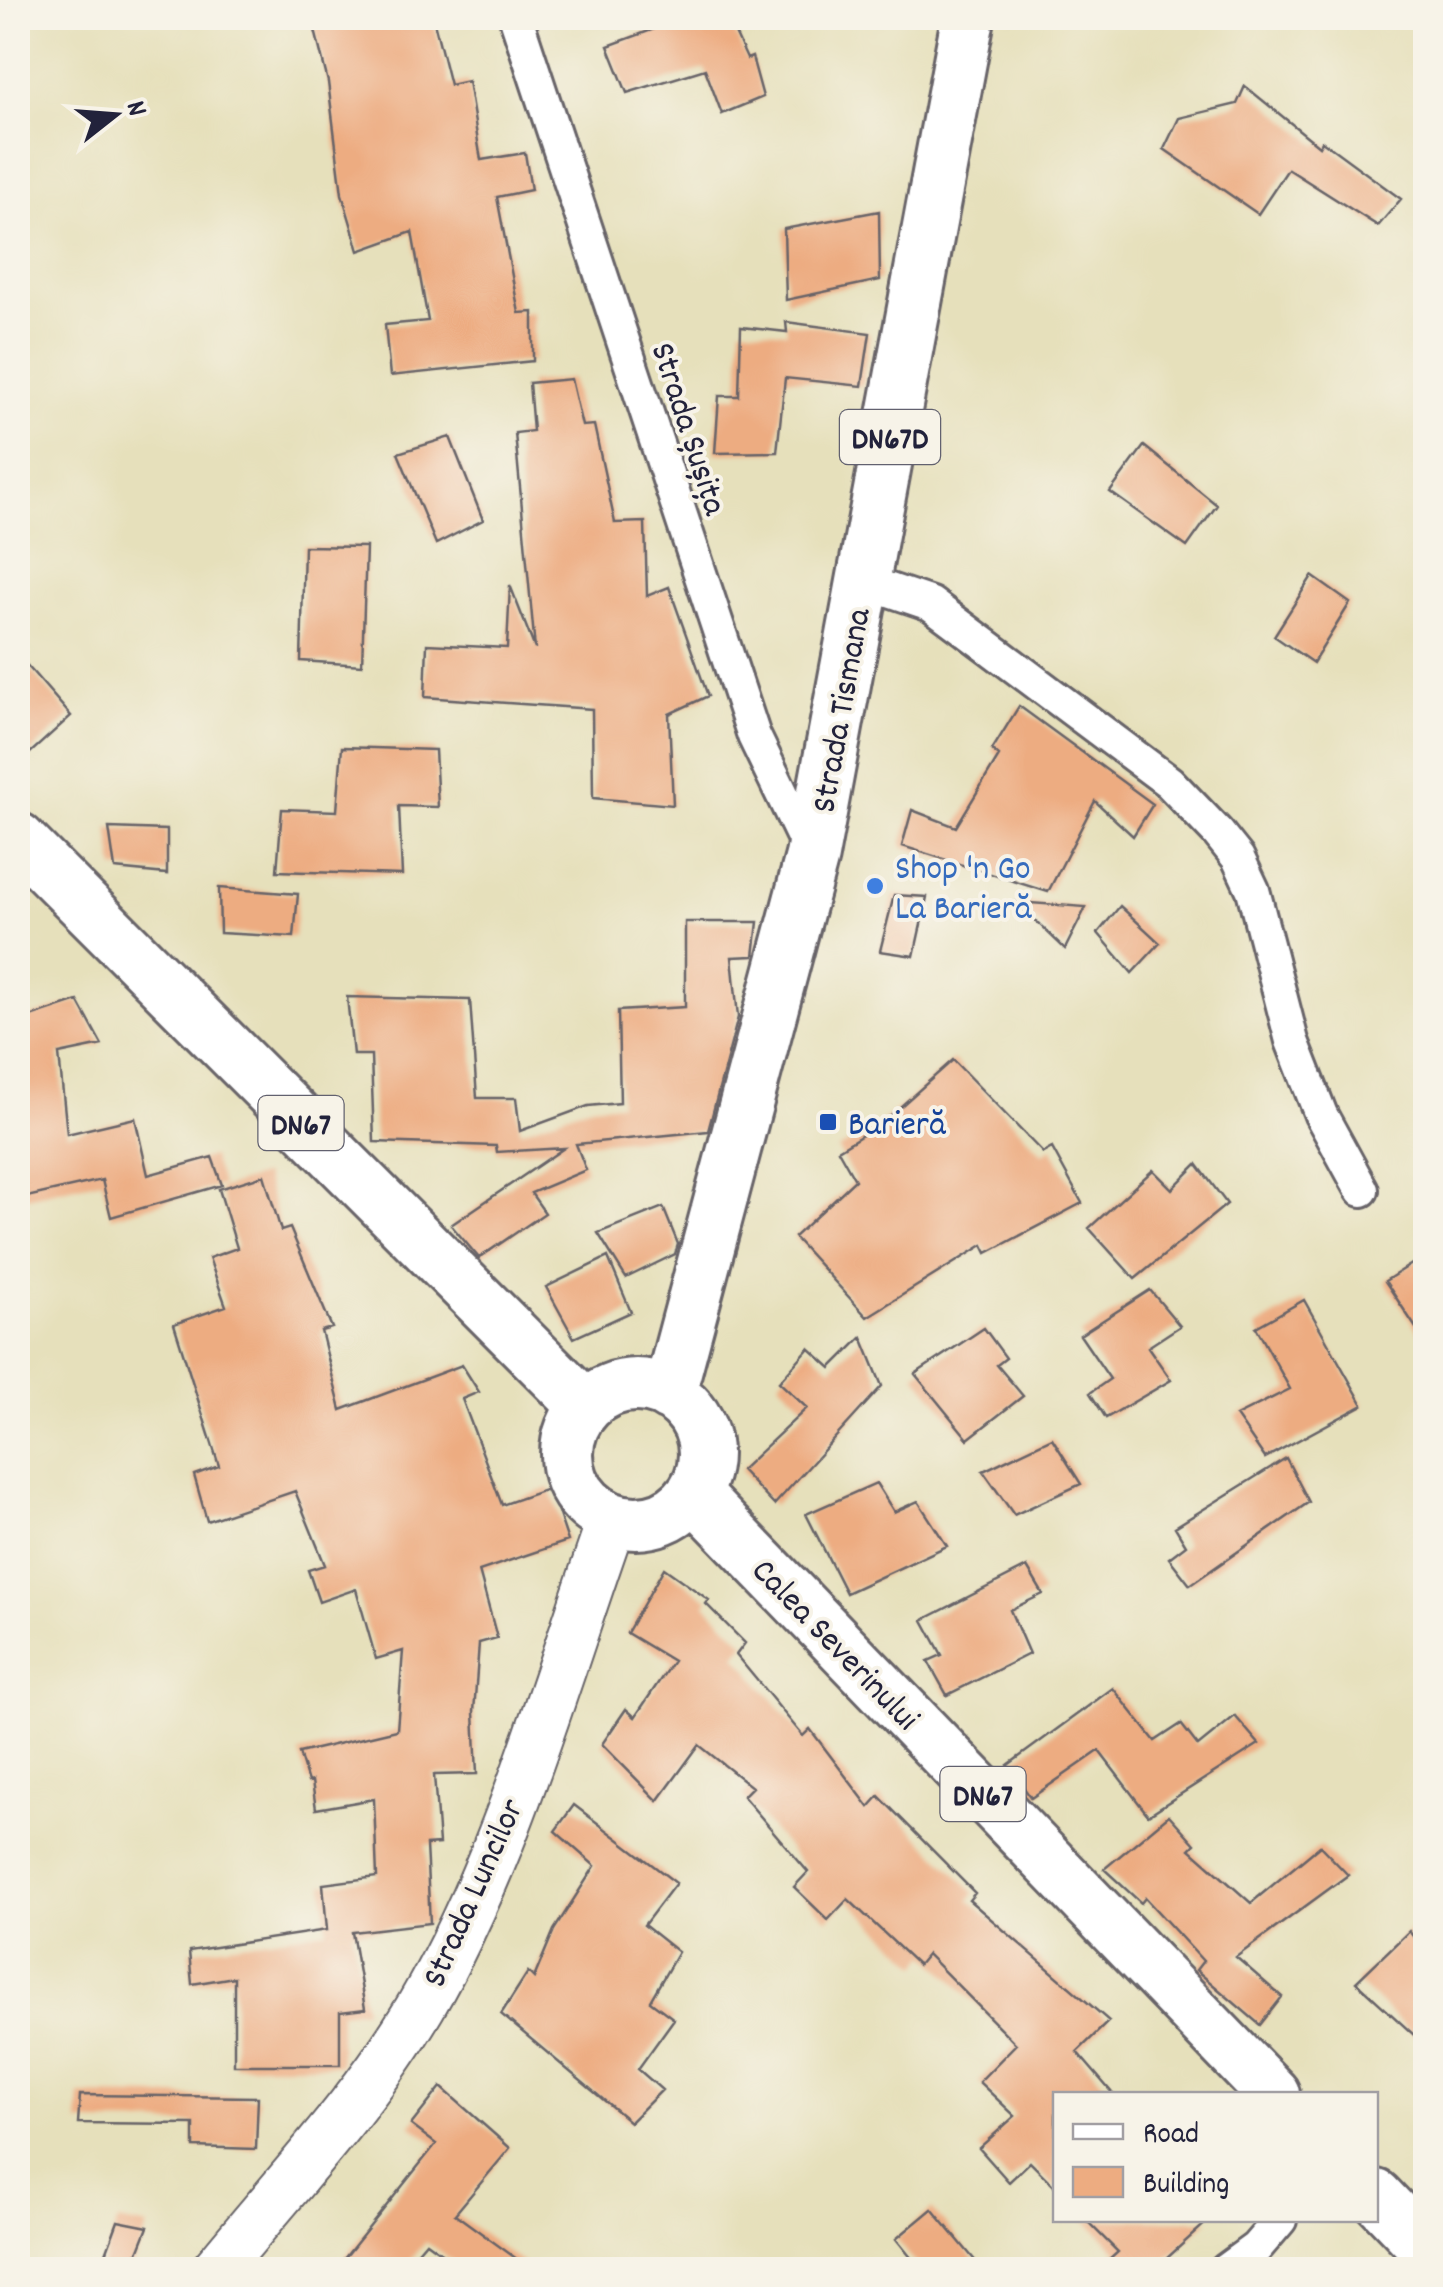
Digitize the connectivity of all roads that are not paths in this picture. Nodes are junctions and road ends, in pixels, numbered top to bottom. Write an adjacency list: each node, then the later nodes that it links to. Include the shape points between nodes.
1 (516, 18): 5 (street, Strada Șușița, via 754,736)
2 (968, 18): 3 (main road, Strada Tismana / DN67D)
3 (863, 581): 5 (main road, Strada Tismana / DN67D); 6 (street, via 930,604 1169,782 1218,832 1253,890 1292,1041 1321,1115)
4 (18, 839): 8 (main road, DN67)
5 (812, 856): 7 (main road, Strada Tismana / DN67D)
6 (1362, 1190)
7 (669, 1394): 8 (main road, via 625,1385); 9 (main road, via 700,1427 703,1472)
8 (585, 1406): 10 (main road, via 566,1447 568,1470 584,1500)
9 (693, 1493): 10 (main road, via 657,1520); 11 (main road, Calea Severinului / DN67)
10 (612, 1520): 15 (main road, Strada Luncilor, via 464,1927 363,2090)
11 (1272, 2092)
12 (1378, 2198): 14 (main road)
13 (1278, 2222): 16 (street)
14 (1426, 2248)
15 (216, 2270)
16 (1226, 2270)

